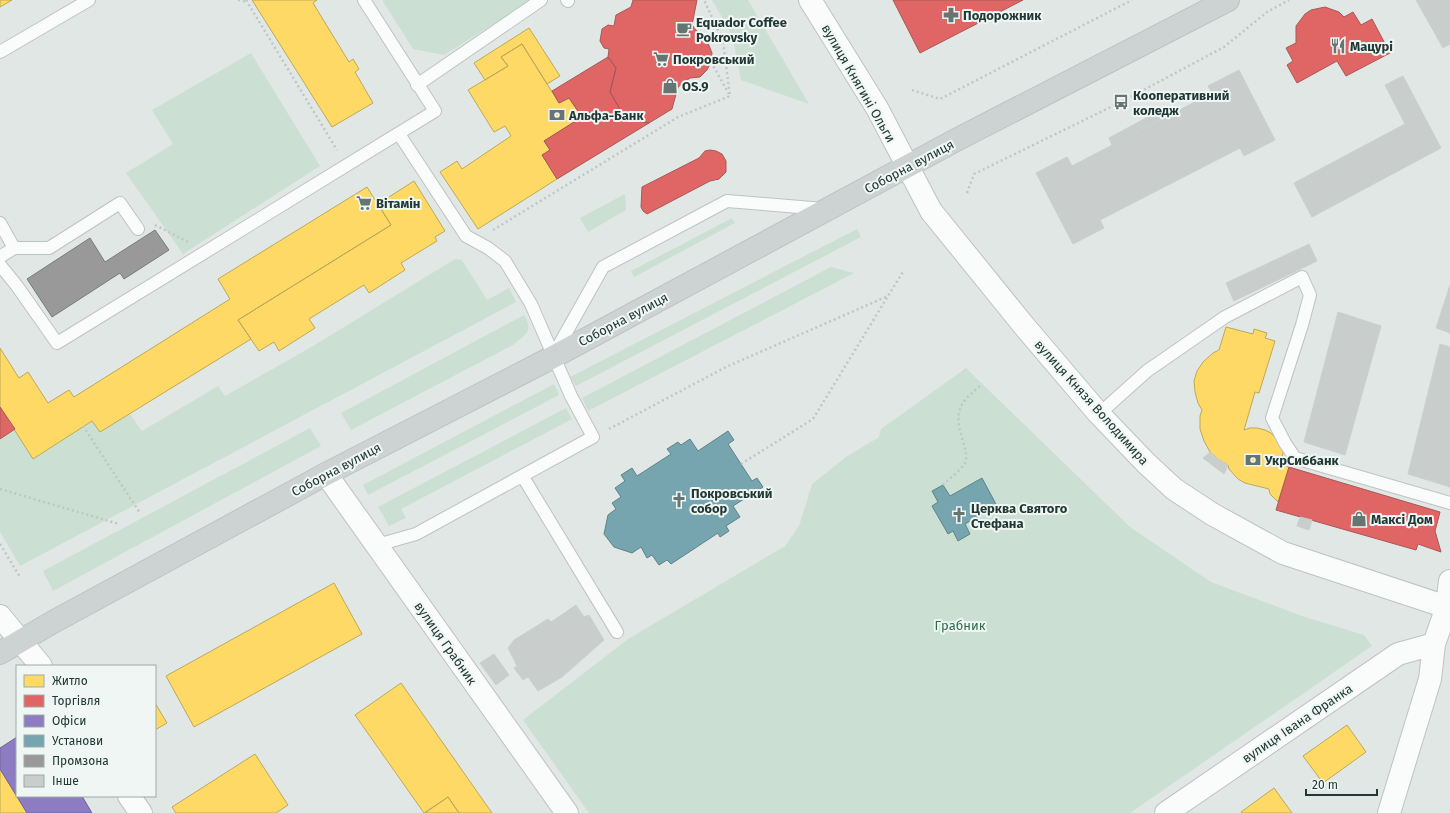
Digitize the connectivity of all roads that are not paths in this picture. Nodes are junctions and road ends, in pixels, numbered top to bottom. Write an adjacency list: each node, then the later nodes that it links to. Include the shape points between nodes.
1 (89, 0): 6 (lane)
2 (364, 0): 7 (lane)
3 (541, 0): 7 (lane)
4 (810, 0): 9 (street, вулиця Княгині Ольги, via 877,108)
5 (1228, 0): 9 (main road, Соборна вулиця)
6 (0, 52)
7 (417, 85): 8 (lane, via 434,111)
8 (399, 134): 15 (lane, via 57,343); 16 (lane, via 466,236 476,240 505,261 531,304)
9 (907, 166): 10 (main road, Соборна вулиця); 17 (street, вулиця Князя Володимира, via 931,211)
10 (828, 209): 16 (main road, Соборна вулиця); 16 (lane, via 727,201 603,267)
11 (0, 224): 13 (lane)
12 (138, 228): 13 (lane, via 120,203 49,248)
13 (14, 248): 14 (lane)
14 (0, 257)
15 (0, 265)
16 (553, 357): 18 (main road, Соборна вулиця); 19 (lane, via 593,437)
17 (1099, 414): 20 (lane, via 1147,371 1225,317 1302,278 1310,294 1272,418 1285,443 1295,458); 23 (street, вулиця Князя Володимира, via 1174,489 1212,514 1283,553)
18 (326, 474): 21 (street, вулиця Грабник); 26 (main road, Соборна вулиця)
19 (523, 477): 21 (lane, via 416,534); 25 (lane)
20 (1450, 503)
21 (377, 545): 32 (street, вулиця Грабник)
22 (1450, 581): 23 (street)
23 (1449, 607): 27 (street)
24 (0, 616): 26 (street)
25 (617, 632)
26 (20, 641): 28 (main road, Соборна вулиця); 29 (street)
27 (1434, 644): 33 (street, вулиця Івана Франка, via 1398,654); 34 (street, via 1430,679)
28 (0, 654)
29 (40, 665)
30 (130, 797): 31 (street)
31 (141, 813)
32 (567, 813)
33 (1166, 813)
34 (1389, 813)

